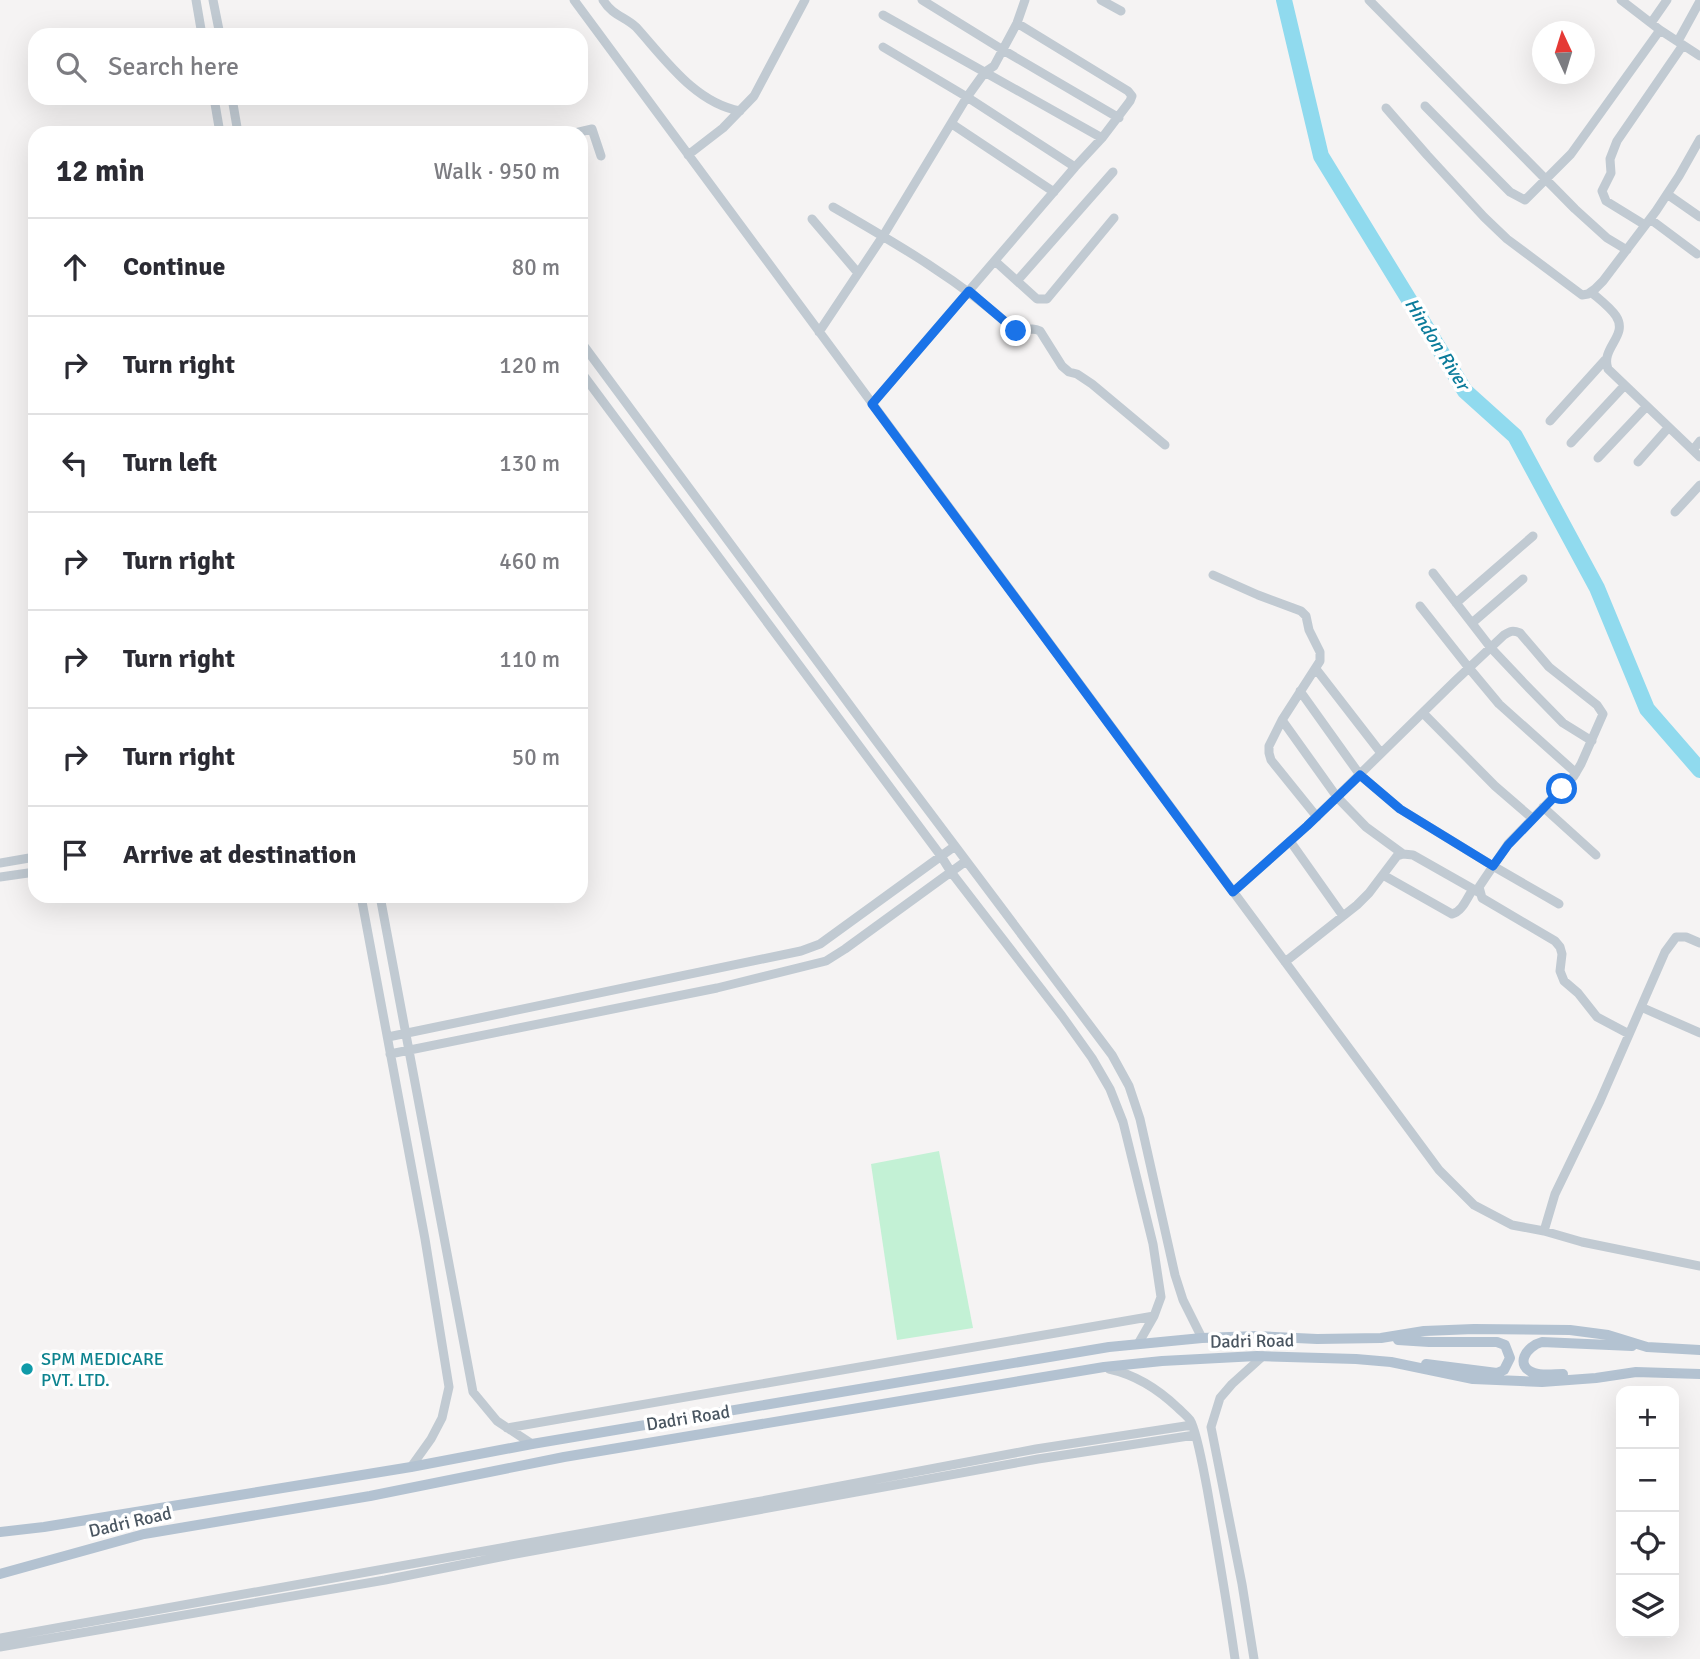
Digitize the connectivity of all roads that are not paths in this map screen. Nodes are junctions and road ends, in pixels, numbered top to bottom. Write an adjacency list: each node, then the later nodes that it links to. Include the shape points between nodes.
1 (195, 0): 18 (street)
2 (213, 0): 19 (street)
3 (573, 0): 39 (street)
4 (603, 0): 31 (street, via 698,91 727,109)
5 (805, 0): 31 (street, via 754,96)
6 (922, 0): 13 (street)
7 (1025, 0): 16 (street)
8 (1101, 0): 14 (street)
9 (1369, 0): 43 (street)
10 (1667, 0): 17 (street)
11 (1624, 1): 17 (street)
12 (1700, 1): 21 (street)
13 (936, 4): 23 (street)
14 (1121, 11)
15 (883, 15): 25 (street)
16 (1017, 23): 23 (street); 32 (street, via 1128,90 1132,96)
17 (1651, 23): 20 (street)
18 (201, 28)
19 (219, 28)
20 (1660, 30): 21 (street); 43 (street, via 1571,154)
21 (1681, 43): 24 (street); 50 (street, via 1617,141 1602,191 1606,201)
22 (883, 47): 26 (street)
23 (1003, 50): 25 (street); 32 (street)
24 (1699, 51)
25 (985, 72): 26 (street); 37 (street)
26 (967, 97): 33 (street); 41 (street)
27 (215, 105): 34 (street)
28 (233, 105): 35 (street)
29 (1425, 106): 43 (street, via 1520,199 1529,198)
30 (1386, 108): 58 (street, via 1507,239 1577,293)
31 (740, 111): 39 (street)
32 (1119, 118): 37 (street)
33 (952, 124): 44 (street); 51 (street)
34 (219, 126)
35 (237, 126)
36 (588, 130): 40 (street, via 592,129)
37 (1102, 138): 41 (street)
38 (1700, 139): 45 (street)
39 (688, 155): 59 (street)
40 (601, 156)
41 (1076, 167): 44 (street)
42 (1113, 172): 56 (street)
43 (1545, 180): 52 (street)
44 (1054, 192): 54 (street)
45 (1667, 194): 47 (street); 50 (street)
46 (833, 207): 51 (street)
47 (1700, 217)
48 (1114, 218): 56 (street, via 1046,299 1037,299)
49 (812, 219): 55 (street)
50 (1648, 222): 52 (street); 53 (street)
51 (883, 236): 55 (street); 57 (street)
52 (1627, 250): 58 (street)
53 (1698, 254)
54 (996, 262): 56 (street); 57 (street)
55 (858, 273): 59 (street)
56 (1017, 281)
57 (969, 291): 64 (street); 70 (street, via 1016,331 1040,331 1062,366 1092,384)
58 (1591, 292): 61 (street, via 1619,320 1619,333)
59 (819, 332): 64 (street)
60 (588, 351): 98 (street)
61 (1605, 360): 63 (street); 66 (street)
62 (588, 381): 101 (street)
63 (1624, 386): 65 (street); 69 (street)
64 (872, 404): 111 (street)
65 (1646, 407): 67 (street); 72 (street)
66 (1550, 421)
67 (1668, 428): 71 (street); 73 (street)
68 (1700, 441): 71 (street)
69 (1571, 443)
70 (1166, 445)
71 (1697, 454)
72 (1598, 458)
73 (1638, 462)
74 (1700, 485): 75 (street)
75 (1675, 512)
76 (1533, 536): 80 (street)
77 (1433, 573): 80 (street)
78 (1213, 575): 85 (street, via 1301,611 1320,652)
79 (1523, 579): 82 (street)
80 (1456, 603): 82 (street)
81 (1420, 606): 84 (street)
82 (1472, 623): 83 (street)
83 (1491, 648): 84 (street); 89 (street, via 1563,723); 89 (street, via 1510,631 1520,633 1549,667 1601,708 1603,714)
84 (1469, 668): 87 (street); 91 (street, via 1499,704)
85 (1316, 669): 86 (street); 90 (street)
86 (1300, 691): 88 (street); 92 (street)
87 (1423, 713): 90 (street); 96 (street)
88 (1282, 720): 93 (street); 95 (street, via 1269,746 1271,760)
89 (1592, 741): 91 (street)
90 (1381, 753): 92 (street)
91 (1576, 773): 94 (street)
92 (1360, 775): 93 (street); 105 (street, via 1400,809)
93 (1337, 797): 95 (street); 99 (street, via 1366,827)
94 (1544, 807): 96 (street); 100 (street)
95 (1317, 817): 97 (street)
96 (1532, 818): 105 (street)
97 (1290, 841): 111 (street); 115 (street)
98 (955, 846): 101 (street); 103 (street)
99 (1403, 854): 108 (street); 110 (street, via 1413,855)
100 (1596, 855)
101 (941, 856): 106 (street); 121 (street, via 820,944 801,951)
102 (28, 859): 104 (street)
103 (966, 861): 106 (street); 131 (street, via 1112,1055 1129,1086 1175,1275)
104 (0, 863)
105 (1493, 866): 110 (street); 114 (street)
106 (951, 872): 124 (street, via 826,961); 130 (street, via 1062,1016 1110,1088 1124,1122 1153,1244 1161,1297)
107 (28, 873): 109 (street)
108 (1383, 875): 110 (street, via 1452,914); 115 (street)
109 (0, 877)
110 (1476, 891): 122 (street, via 1555,941 1562,954 1564,981 1597,1017)
111 (1233, 892): 117 (street)
112 (362, 903): 123 (street)
113 (381, 903): 121 (street)
114 (1559, 904)
115 (1343, 916): 117 (street)
116 (1700, 943): 118 (street, via 1676,937)
117 (1285, 962): 126 (street, via 1439,1170 1474,1205 1513,1225)
118 (1641, 1007): 120 (street); 122 (street)
119 (1700, 1020): 120 (street)
120 (1698, 1032)
121 (406, 1034): 123 (street); 124 (street)
122 (1629, 1034): 126 (street, via 1555,1194)
123 (388, 1037): 125 (street)
124 (408, 1051): 125 (street); 127 (street)
125 (390, 1054): 128 (street)
126 (1544, 1231): 129 (street)
127 (444, 1237): 128 (street); 141 (street, via 473,1392)
128 (425, 1239): 144 (street, via 449,1387 442,1418)
129 (1700, 1266)
130 (1154, 1316): 133 (street); 141 (street)
131 (1202, 1338): 132 (main road, Dadri Road); 133 (main road, Dadri Road)
132 (1381, 1338): 134 (main road, Dadri Road, via 1424,1331 1570,1330); 137 (main road, Dadri Road, via 1497,1342 1505,1345 1510,1359 1497,1373)
133 (1139, 1344): 143 (main road, Dadri Road)
134 (1647, 1347): 135 (main road, Dadri Road); 139 (main road, Dadri Road, via 1542,1342 1534,1343 1523,1359 1535,1373)
135 (1700, 1350)
136 (1263, 1356): 137 (main road, Dadri Road); 138 (main road, Dadri Road); 145 (street, via 1232,1384 1215,1411 1211,1427)
137 (1391, 1362): 139 (main road, Dadri Road, via 1472,1379 1542,1381)
138 (1104, 1367): 142 (street, via 1152,1386 1190,1420); 148 (main road, Dadri Road, via 564,1457 144,1534)
139 (1636, 1372): 140 (main road, Dadri Road)
140 (1700, 1374)
141 (507, 1428): 143 (street)
142 (1194, 1430): 146 (street); 149 (street, via 1036,1449); 150 (street)
143 (532, 1444): 144 (main road, Dadri Road)
144 (411, 1467): 147 (main road, Dadri Road)
145 (1222, 1485): 146 (street); 152 (street)
146 (1207, 1488): 151 (street)
147 (0, 1535)
148 (0, 1571)
149 (0, 1638)
150 (0, 1647)
151 (1235, 1659)
152 (1254, 1659)

